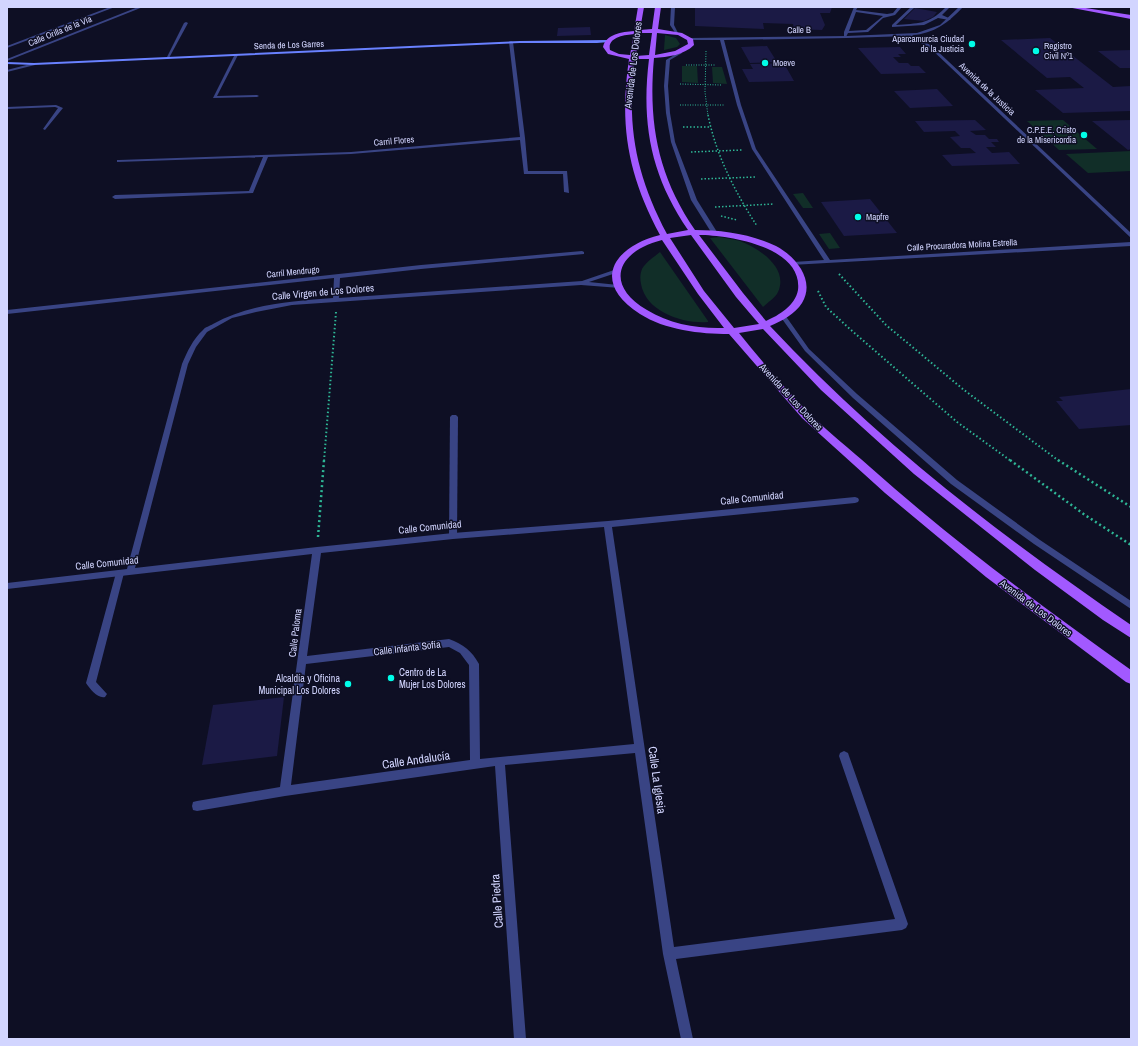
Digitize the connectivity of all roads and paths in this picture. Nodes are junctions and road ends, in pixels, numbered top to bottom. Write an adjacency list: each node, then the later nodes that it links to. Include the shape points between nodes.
1 (112, 7): 31 (street, Calle Orilla de la Vía)
2 (141, 7): 38 (street, Calle Orilla de la Vía)
3 (641, 7): 19 (main road, Avenida de Los Dolores)
4 (658, 7): 20 (main road, Avenida de Los Dolores)
5 (673, 7): 22 (street, via 672,25)
6 (866, 7): 13 (street, via 864,10)
7 (900, 7): 15 (street, via 894,14)
8 (913, 7): 17 (street, via 893,26 924,24 938,18)
9 (944, 7): 17 (street, via 947,8 939,16)
10 (961, 7): 17 (street)
11 (1070, 7): 16 (main road)
12 (1102, 7): 14 (main road)
13 (855, 9): 15 (street); 21 (street)
14 (1131, 12)
15 (887, 15): 21 (street, via 867,31)
16 (1131, 17)
17 (950, 19): 23 (street, via 929,31)
18 (186, 23): 37 (street)
19 (637, 32): 20 (main road); 28 (main road); 36 (main road, Avenida de Los Dolores)
20 (655, 32): 22 (main road); 35 (main road, Avenida de Los Dolores)
21 (846, 32): 24 (street)
22 (676, 33): 27 (main road)
23 (909, 34): 24 (street, Calle B); 75 (street, Avenida de la Justicia, via 931,47)
24 (844, 37): 26 (street, Calle B)
25 (712, 39): 26 (street, Calle B); 27 (street, Calle B); 41 (path, via 715,43 706,49)
26 (722, 39): 42 (street)
27 (690, 40): 33 (main road, via 690,46)
28 (608, 41): 30 (street); 36 (main road, via 604,49 610,53)
29 (511, 42): 30 (street, Senda de Los Garres); 34 (street, Senda de Los Garres); 55 (street)
30 (572, 43): 32 (street)
31 (7, 47)
32 (597, 47)
33 (681, 52): 35 (main road); 73 (street, via 668,60 667,70 668,113 673,142 694,200)
34 (236, 55): 37 (street, Senda de Los Garres); 47 (street, via 214,97)
35 (652, 56): 36 (main road); 72 (main road, Avenida de Los Dolores, via 648,111 653,145 668,190)
36 (633, 57): 74 (main road, Avenida de Los Dolores, via 627,105 634,164 648,204)
37 (166, 58): 39 (street, Senda de Los Garres)
38 (7, 62): 39 (street, Senda de Los Garres)
39 (34, 64): 43 (street)
40 (684, 65): 41 (path)
41 (706, 65): 42 (path); 45 (path)
42 (729, 66): 46 (street)
43 (7, 71)
44 (677, 84): 45 (path)
45 (706, 84): 46 (path); 48 (path)
46 (734, 86): 50 (street)
47 (257, 96)
48 (706, 104): 49 (path); 50 (path); 53 (path)
49 (678, 105)
50 (739, 105): 56 (street)
51 (7, 108): 54 (street, via 61,108)
52 (683, 127): 53 (path)
53 (710, 127): 57 (path)
54 (45, 129)
55 (523, 138): 59 (street, Carril Flores, via 351,153); 64 (street, via 526,173 565,172)
56 (754, 149): 57 (path); 61 (street)
57 (718, 151): 58 (path); 62 (path)
58 (688, 152)
59 (266, 157): 60 (street, Carril Flores); 65 (street, via 251,192)
60 (119, 161)
61 (771, 176): 62 (path); 66 (street)
62 (729, 178): 63 (path); 67 (path)
63 (699, 179)
64 (566, 192)
65 (115, 197)
66 (788, 203): 67 (path); 78 (street)
67 (744, 205): 68 (path, via 710,207); 71 (path, via 757,226)
68 (715, 211)
69 (720, 215): 70 (path)
70 (744, 222)
71 (750, 224)
72 (692, 232): 73 (main road); 74 (main road); 88 (main road, Avenida de Los Dolores)
73 (714, 232): 79 (main road, via 739,236 768,246)
74 (665, 235): 80 (main road, via 637,246 623,258); 89 (main road, Avenida de Los Dolores, via 676,256)
75 (1131, 236)
76 (1131, 244): 78 (street, Calle Procuradora Molina Estrella)
77 (582, 254): 81 (street, Carril Mendrugo)
78 (828, 262): 79 (street, Calle Procuradora Molina Estrella); 92 (path, via 886,325 964,390 1057,460)
79 (793, 264): 87 (main road, via 802,277 803,291 797,305)
80 (616, 271): 82 (street, Calle Virgen de Los Dolores); 83 (main road)
81 (337, 276): 85 (street); 86 (street, Carril Mendrugo)
82 (581, 283): 83 (street, Calle Virgen de Los Dolores); 85 (street, Calle Virgen de Los Dolores)
83 (618, 287): 89 (main road, via 628,301 644,313 666,323 693,329)
84 (817, 288): 95 (path, via 826,307 957,422 1085,515)
85 (336, 300): 96 (path, via 336,332); 97 (street, Calle Virgen de Los Dolores, via 292,303 255,310 230,317 205,331 185,364)
86 (7, 312)
87 (783, 316): 88 (main road); 100 (street, via 807,350 855,396 954,482)
88 (764, 325): 89 (main road); 101 (main road, Avenida de Los Dolores, via 822,386 908,464 1021,553)
89 (730, 331): 103 (main road, Avenida de Los Dolores, via 806,416 879,482 944,538)
90 (454, 417): 94 (street)
91 (855, 500): 93 (street, Calle Comunidad)
92 (1131, 507)
93 (608, 524): 94 (street, Calle Comunidad); 105 (street, Calle La Iglesia)
94 (453, 536): 96 (street, Calle Comunidad)
95 (1131, 545)
96 (317, 550): 97 (street, Calle Comunidad); 102 (street, Calle Paloma)
97 (130, 572): 98 (street, Calle Comunidad)
98 (120, 573): 99 (street, Calle Comunidad); 104 (street, via 91,683)
99 (7, 586)
100 (1131, 606)
101 (1131, 632)
102 (302, 661): 108 (street, Calle Infanta Sofía, via 449,643 459,646 467,652 474,664); 109 (street, Calle Paloma)
103 (1131, 678)
104 (102, 694)
105 (640, 748): 107 (street, Calle Andalucía); 111 (street, Calle La Iglesia)
106 (844, 756): 111 (street, via 902,924)
107 (500, 761): 108 (street, Calle Andalucía); 112 (street, Calle Piedra)
108 (475, 764): 109 (street, Calle Andalucía)
109 (285, 792): 110 (street, Calle Andalucía)
110 (196, 806)
111 (669, 954): 113 (street, Calle La Iglesia)
112 (520, 1039)
113 (687, 1039)

